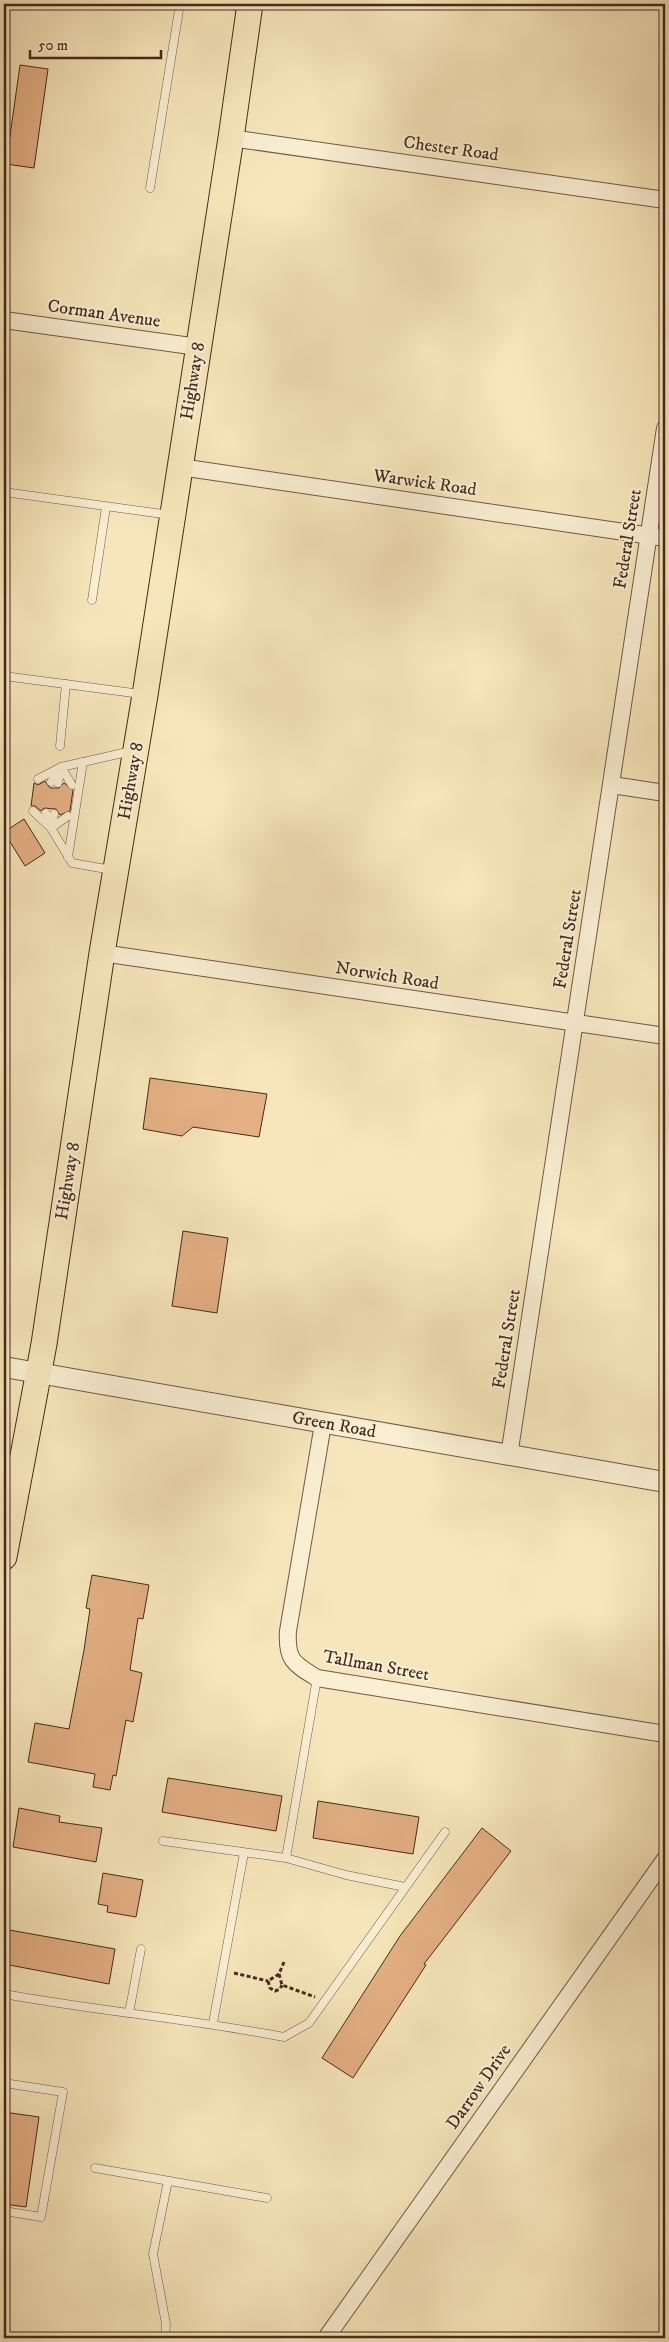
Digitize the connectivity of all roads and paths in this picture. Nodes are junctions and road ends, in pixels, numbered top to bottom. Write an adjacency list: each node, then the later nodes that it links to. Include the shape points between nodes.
1 (180, 4): 4 (lane)
2 (250, 4): 3 (main road, Highway 8)
3 (231, 138): 5 (street, Chester Road); 7 (main road, Highway 8)
4 (150, 188)
5 (665, 200)
6 (4, 320): 7 (street, Corman Avenue)
7 (198, 347): 9 (main road, Highway 8)
8 (665, 428): 13 (street, Federal Street)
9 (180, 468): 12 (main road, Highway 8); 13 (street, Warwick Road)
10 (4, 492): 11 (lane)
11 (106, 507): 12 (lane); 15 (lane)
12 (172, 515): 18 (main road, Highway 8)
13 (648, 536): 14 (street, Warwick Road); 24 (street, Federal Street)
14 (665, 538)
15 (92, 600)
16 (4, 676): 17 (lane)
17 (66, 684): 18 (lane); 19 (lane)
18 (145, 695): 20 (main road, Highway 8)
19 (60, 746)
20 (136, 750): 21 (lane); 29 (main road, Highway 8)
21 (83, 762): 22 (lane); 28 (lane)
22 (61, 768): 22 (lane, via 62,783); 23 (lane)
23 (38, 780)
24 (612, 785): 25 (street); 31 (street, Federal Street)
25 (665, 793)
26 (33, 810): 27 (lane)
27 (52, 828): 27 (lane, via 57,814); 28 (lane)
28 (68, 857): 29 (lane, via 72,863)
29 (116, 871): 30 (main road, Highway 8)
30 (102, 953): 31 (street, Norwich Road); 34 (main road, Highway 8)
31 (575, 1024): 32 (street, Norwich Road); 36 (street, Federal Street)
32 (665, 1036)
33 (4, 1367): 34 (street, Green Road)
34 (39, 1373): 35 (street, Green Road); 38 (main road, Highway 8)
35 (324, 1424): 36 (street, Green Road); 39 (street, Tallman Street, via 287,1648 294,1664)
36 (509, 1456): 37 (street, Green Road)
37 (665, 1482)
38 (4, 1557)
39 (317, 1678): 40 (street, Tallman Street); 44 (lane)
40 (665, 1734)
41 (445, 1832): 46 (lane)
42 (163, 1841): 43 (lane)
43 (244, 1853): 44 (lane); 49 (lane)
44 (286, 1858): 46 (lane)
45 (665, 1859): 63 (street, Darrow Drive)
46 (406, 1888): 54 (lane)
47 (141, 1949): 55 (lane)
48 (284, 1962): 50 (path)
49 (223, 1971): 51 (path); 56 (lane)
50 (279, 1974): 51 (path); 52 (path)
51 (268, 1981): 52 (path, via 270,1988 275,1990)
52 (282, 1985): 54 (path)
53 (4, 1994): 55 (lane)
54 (325, 2000): 56 (lane, via 309,2023 284,2037)
55 (129, 2012): 56 (lane)
56 (214, 2023)
57 (4, 2083): 61 (lane, via 63,2092 41,2217)
58 (95, 2168): 59 (lane)
59 (168, 2181): 60 (lane); 62 (lane, via 153,2254 166,2324)
60 (267, 2198)
61 (4, 2211)
62 (165, 2338)
63 (326, 2338)

